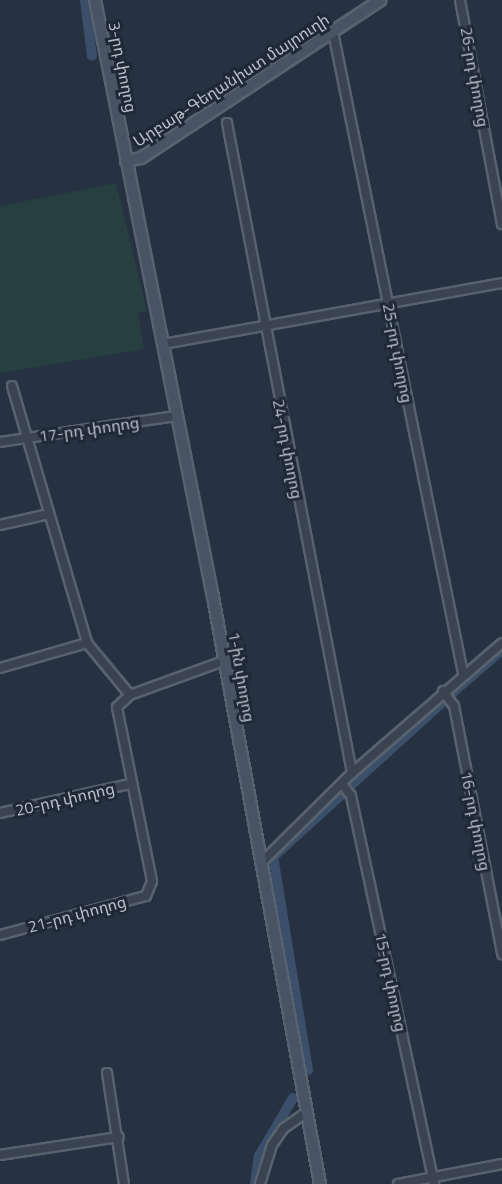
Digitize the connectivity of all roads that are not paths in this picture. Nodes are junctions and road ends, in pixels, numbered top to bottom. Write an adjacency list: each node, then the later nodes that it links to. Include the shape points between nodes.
1 (95, 0): 6 (main road, 3-րդ փողոց)
2 (381, 0): 4 (main road, Արբաթ-Գեղանիստ մայրուղի)
3 (460, 0): 8 (street, 26-րդ փողոց)
4 (333, 32): 6 (main road, Արբաթ-Գեղանիստ մայրուղի, via 141,158); 10 (street, 25-րդ փողոց)
5 (226, 123): 11 (street, 24-րդ փողոց)
6 (126, 161): 7 (main road, 3-րդ փողոց)
7 (130, 176): 12 (main road, 1-ին փողոց)
8 (502, 224)
9 (502, 283): 10 (street)
10 (388, 304): 11 (street); 23 (street, 25-րդ փողոց)
11 (264, 326): 12 (street); 26 (street, 24-րդ փողոց)
12 (163, 344): 14 (main road, 1-ին փողոց)
13 (12, 386): 15 (street)
14 (177, 416): 15 (street, 17-րդ փողոց); 21 (main road, 1-ին փողոց)
15 (30, 437): 16 (street, 17-րդ փողոց); 17 (street)
16 (0, 442)
17 (49, 514): 18 (street); 19 (street)
18 (0, 525)
19 (87, 643): 22 (street); 25 (street)
20 (502, 643): 23 (street)
21 (224, 661): 25 (street); 30 (main road, 1-ին փողոց)
22 (0, 668)
23 (463, 673): 24 (street)
24 (443, 691): 26 (street); 32 (street, 16-րդ փողոց, via 454,706)
25 (130, 695): 28 (street, via 115,713)
26 (352, 773): 27 (street)
27 (342, 783): 30 (street); 38 (street, 15-րդ փողոց, via 351,796)
28 (130, 784): 29 (street, 20-րդ փողոց); 31 (street, 21-րդ փողոց, via 151,889 146,896)
29 (0, 813)
30 (261, 863): 34 (main road, 1-ին փողոց)
31 (0, 935)
32 (502, 954)
33 (107, 1073): 35 (street)
34 (307, 1112): 40 (street, via 284,1128 272,1145); 41 (main road, 1-ին փողոց)
35 (119, 1137): 36 (street); 39 (street)
36 (0, 1155)
37 (502, 1164): 38 (street)
38 (433, 1181): 42 (street)
39 (124, 1184)
40 (260, 1184)
41 (320, 1184)
42 (398, 1184)

